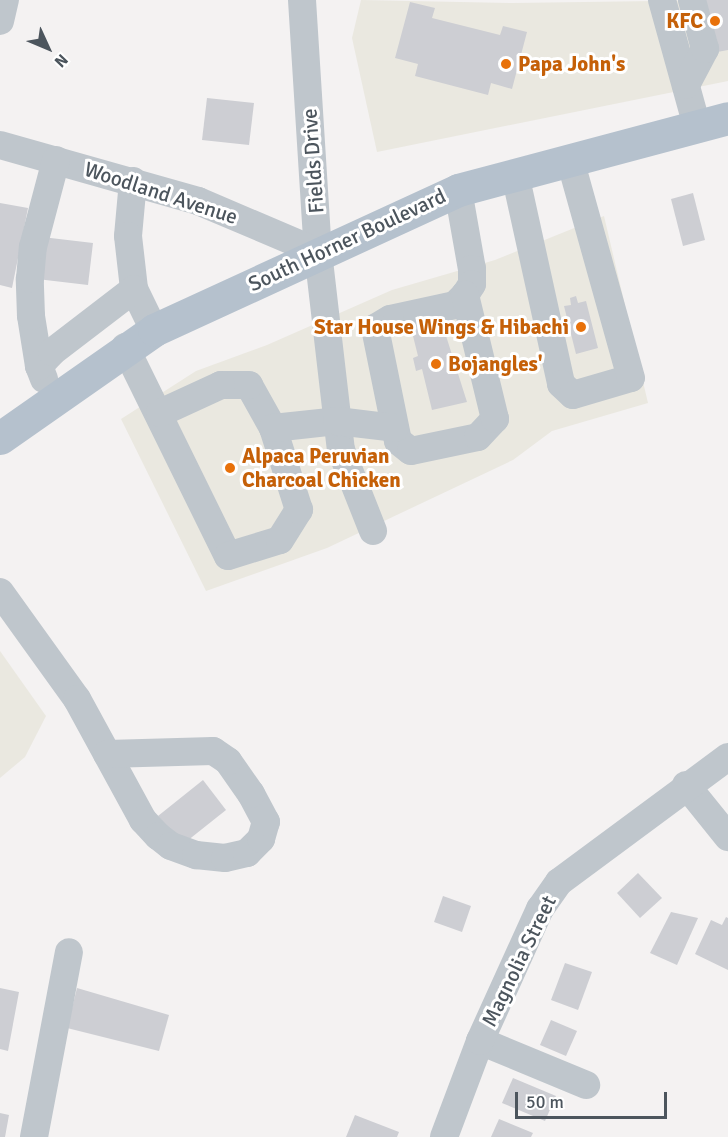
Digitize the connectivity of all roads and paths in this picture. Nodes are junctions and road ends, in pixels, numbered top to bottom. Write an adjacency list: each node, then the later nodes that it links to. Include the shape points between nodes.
1 (5, 0): 5 (street)
2 (302, 0): 14 (street, Fields Drive)
3 (662, 0): 6 (street)
4 (692, 0): 6 (street, via 705,50)
5 (0, 21)
6 (686, 85): 7 (street)
7 (713, 122): 10 (main road, South Horner Boulevard)
8 (0, 145): 9 (street, Woodland Avenue)
9 (56, 160): 12 (street, Woodland Avenue); 19 (street, via 33,247 30,279)
10 (570, 160): 11 (main road, South Horner Boulevard); 11 (street, via 631,378 573,395 561,384)
11 (515, 174): 13 (main road, South Horner Boulevard)
12 (133, 181): 14 (street, Woodland Avenue, via 198,201); 15 (street, via 129,236)
13 (458, 190): 14 (main road, South Horner Boulevard); 16 (street, via 472,269 472,284)
14 (318, 252): 17 (main road, South Horner Boulevard); 22 (street, Fields Drive)
15 (134, 289): 17 (street); 19 (street)
16 (465, 295): 24 (street, via 455,305 380,322 375,328); 24 (street, via 495,419 478,437 411,451 398,441)
17 (154, 330): 18 (main road, South Horner Boulevard)
18 (125, 347): 20 (main road, South Horner Boulevard); 21 (street)
19 (39, 366): 20 (street)
20 (51, 402): 25 (main road, South Horner Boulevard)
21 (160, 413): 23 (street, via 221,385 249,385); 23 (street, via 228,556 280,540 299,510)
22 (337, 421): 23 (street); 24 (street); 26 (street, Fields Drive, via 341,450)
23 (273, 428)
24 (395, 429)
25 (0, 438)
26 (372, 531)
27 (4, 607): 28 (street, via 77,699)
28 (107, 754): 28 (street, via 143,820 171,846 196,855 225,858 247,853 261,838 266,822 228,761 213,751)
29 (728, 757): 30 (street, Magnolia Street)
30 (686, 785): 31 (street); 33 (street, Magnolia Street, via 559,882 540,909)
31 (728, 837)
32 (69, 952): 35 (street)
33 (480, 1041): 34 (street); 36 (street, Magnolia Street)
34 (586, 1085)
35 (34, 1137)
36 (444, 1137)

